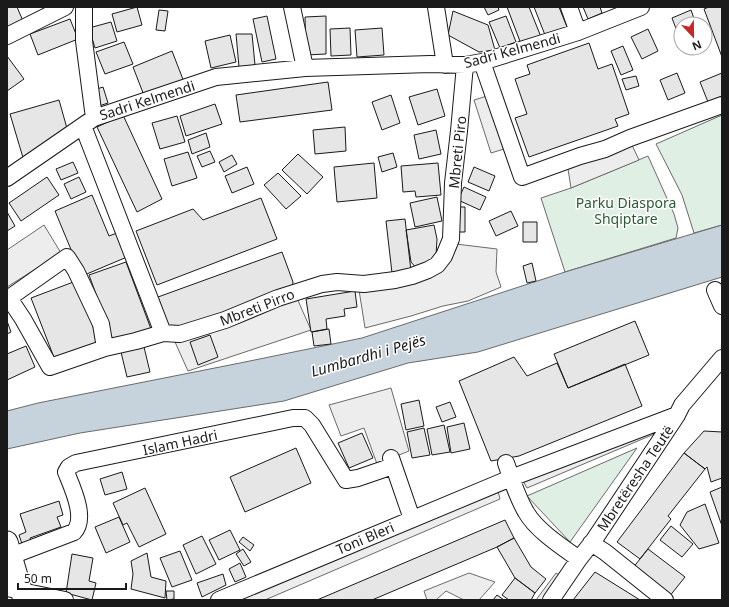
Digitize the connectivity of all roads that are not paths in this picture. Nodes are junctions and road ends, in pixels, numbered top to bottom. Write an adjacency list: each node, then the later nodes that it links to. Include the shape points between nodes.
1 (65, 7): 8 (street)
2 (84, 7): 14 (street)
3 (292, 7): 12 (street)
4 (436, 7): 10 (street)
5 (569, 7): 7 (street)
6 (641, 7): 7 (street, Sadri Kelmendi)
7 (578, 32): 9 (street, Sadri Kelmendi)
8 (7, 36)
9 (482, 62): 11 (street, Sadri Kelmendi); 13 (street, via 522,176 605,149)
10 (445, 65): 11 (street, Sadri Kelmendi); 12 (street, Sadri Kelmendi)
11 (465, 65): 16 (street, Mbreti Piro, via 453,182)
12 (305, 68): 14 (street, Sadri Kelmendi, via 216,77)
13 (722, 105)
14 (88, 122): 15 (street, Sadri Kelmendi); 19 (street)
15 (7, 178)
16 (451, 239): 19 (street, Mbreti Pirro, via 437,265 412,276 364,284 322,284 180,334)
17 (715, 290): 18 (street)
18 (722, 306)
19 (163, 333): 20 (street, Mbreti Pirro)
20 (105, 348): 20 (street, Mbreti Pirro, via 50,367 9,298 67,257 101,324)
21 (722, 358): 22 (street, Mbretëresha Teutë, via 682,405)
22 (677, 415): 23 (street, Toni Bleri); 25 (street, Mbretëresha Teutë)
23 (509, 470): 24 (street, Toni Bleri); 27 (street, via 526,513 548,536)
24 (412, 519): 26 (street, Islam Hadri, via 392,462 358,478 346,480 312,425 305,418 292,418 76,463 66,472 80,514 78,528 74,532); 31 (street, Toni Bleri)
25 (591, 543): 27 (street, Mbretëresha Teutë); 29 (street)
26 (9, 549): 28 (main road)
27 (579, 559): 32 (street, Mbretëresha Teutë)
28 (17, 592): 30 (street)
29 (646, 594): 33 (street)
30 (65, 600)
31 (219, 600)
32 (551, 600)
33 (665, 600)

